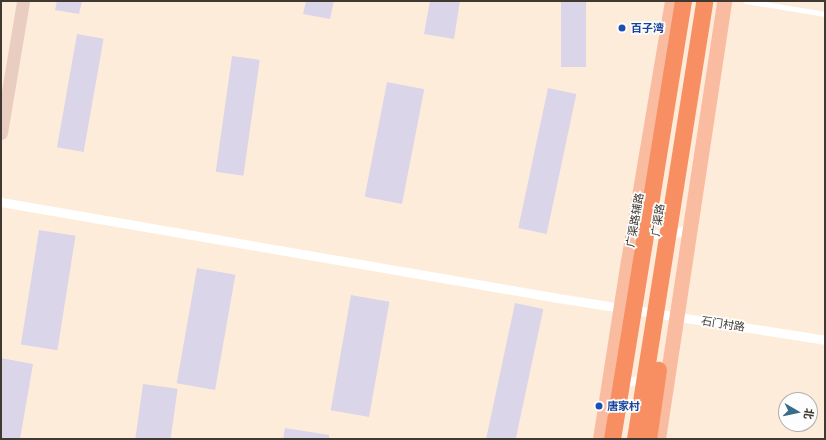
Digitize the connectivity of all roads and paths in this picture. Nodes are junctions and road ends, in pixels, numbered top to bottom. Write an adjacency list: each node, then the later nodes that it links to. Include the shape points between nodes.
1 (23, 1): 10 (street)
2 (672, 1): 12 (main road, 广渠路辅路)
3 (683, 1): 20 (highway)
4 (693, 1): 21 (highway, 广渠路)
5 (704, 1): 22 (highway, 广渠路)
6 (714, 1): 23 (highway)
7 (724, 1): 13 (main road)
8 (746, 1): 9 (lane)
9 (825, 14)
10 (1, 133)
11 (1, 202): 14 (street, 石门村路)
12 (635, 215): 13 (street, via 641,226 651,234 672,235); 14 (main road, 广渠路辅路)
13 (690, 227): 15 (main road)
14 (621, 308): 15 (street, 石门村路); 17 (main road, 广渠路辅路)
15 (677, 317): 16 (street, 石门村路); 18 (main road)
16 (825, 340)
17 (607, 397): 18 (street, via 626,382 638,380 650,389); 19 (main road, 广渠路辅路)
18 (663, 406): 24 (main road)
19 (600, 439)
20 (612, 439)
21 (624, 439)
22 (635, 439)
23 (648, 439)
24 (658, 439)

